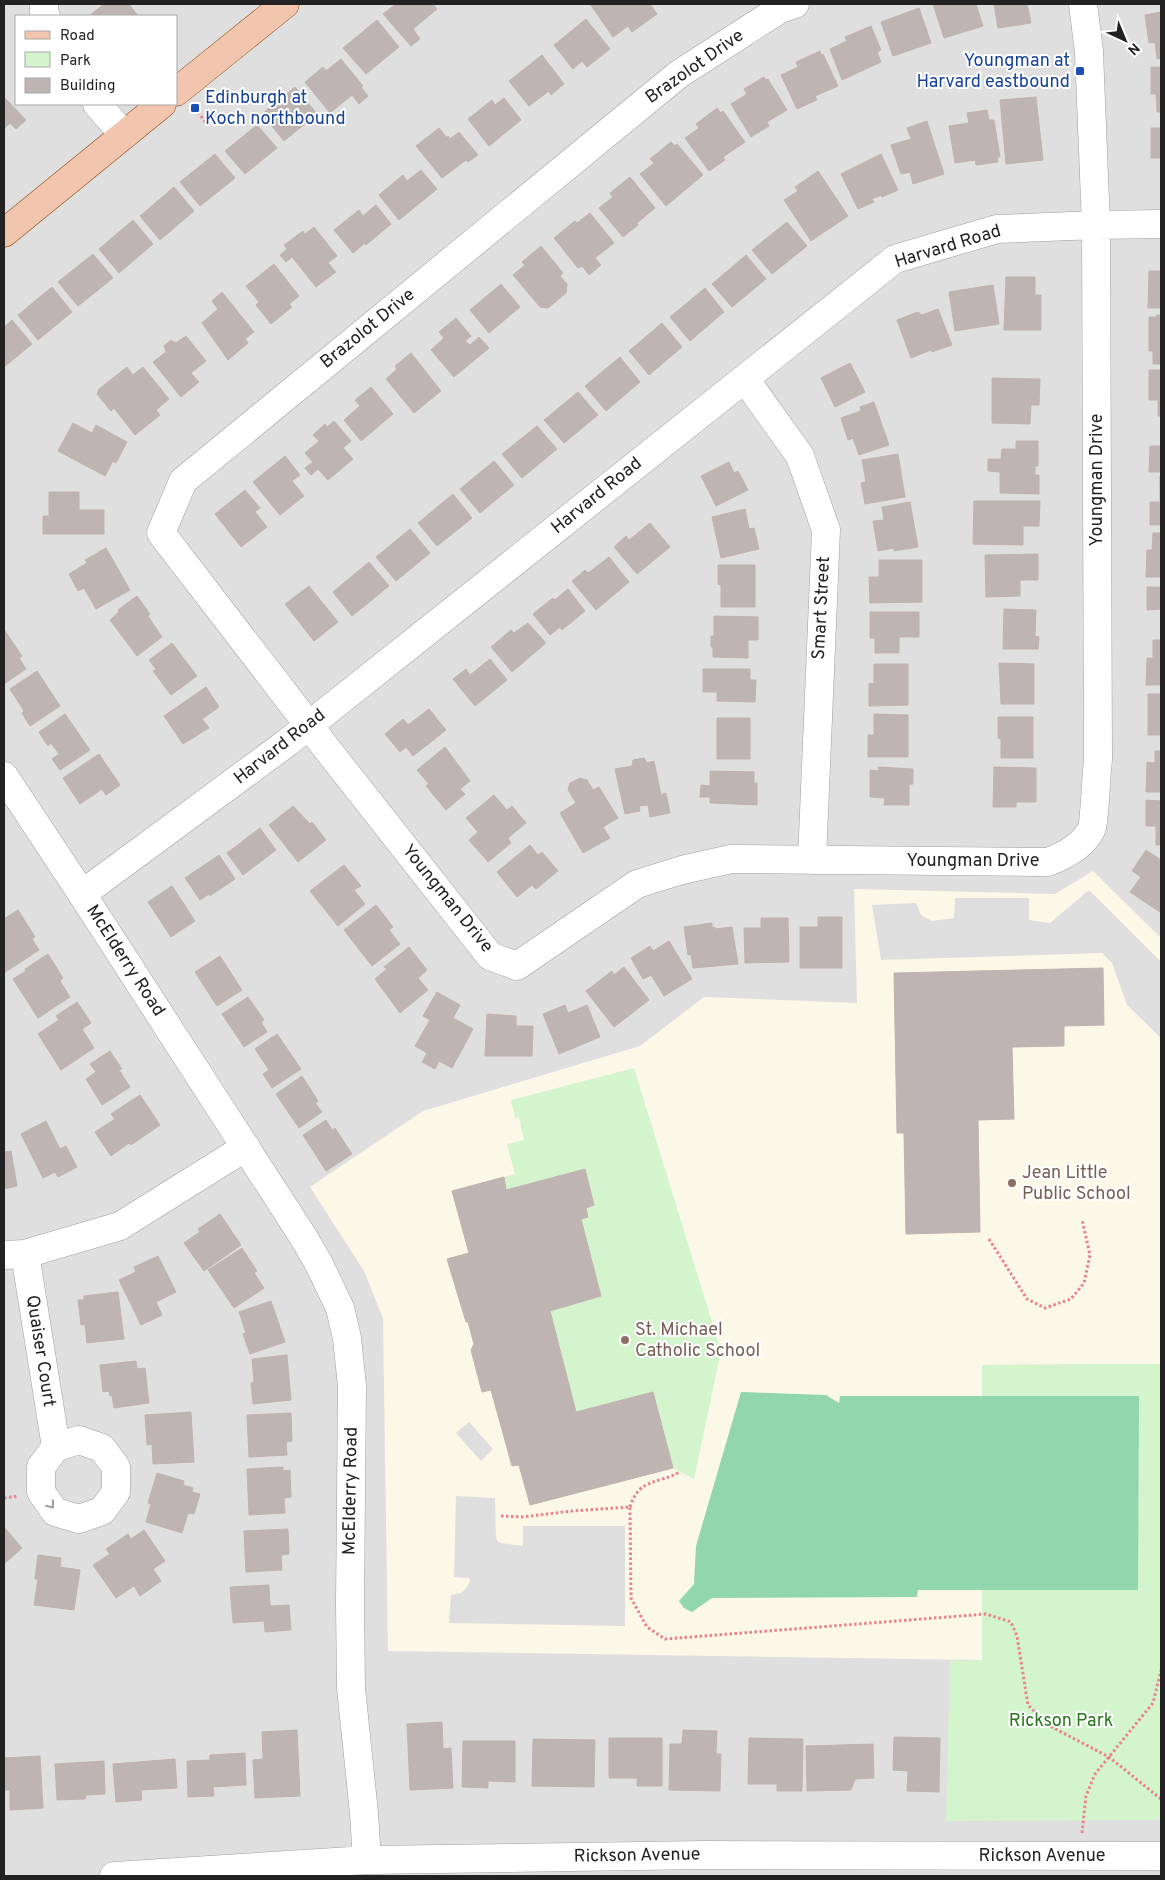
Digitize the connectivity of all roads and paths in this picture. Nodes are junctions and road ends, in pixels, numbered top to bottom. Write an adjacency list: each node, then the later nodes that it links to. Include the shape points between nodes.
1 (285, 4): 4 (main road)
2 (795, 4): 13 (street, Brazolot Drive, via 780,9 679,74 183,481 161,533)
3 (1083, 4): 10 (street, Youngman Drive, via 1089,52)
4 (186, 100): 7 (path)
5 (98, 105): 8 (street)
6 (161, 105): 8 (main road)
7 (206, 123)
8 (124, 134): 11 (main road)
9 (1161, 224): 10 (street, Harvard Road)
10 (1096, 225): 12 (street, Harvard Road, via 997,229 895,259); 15 (street, Youngman Drive, via 1098,760 1091,829 1078,846 1048,862)
11 (4, 233)
12 (745, 379): 13 (street, Harvard Road); 15 (street, Smart Street, via 800,456 826,530)
13 (309, 726): 15 (street, Youngman Drive, via 490,956 517,966 637,884 730,859); 16 (street, Harvard Road)
14 (4, 776): 16 (street, McElderry Road)
15 (812, 860)
16 (82, 894): 17 (street, McElderry Road)
17 (246, 1147): 20 (street, via 120,1226); 30 (street, McElderry Road, via 319,1264 340,1308 347,1338 352,1386 351,1688)
18 (1082, 1219): 19 (path, via 1090,1255 1084,1283 1071,1299 1045,1308 1027,1299)
19 (990, 1239)
20 (14, 1254): 21 (street, Quaiser Court)
21 (56, 1448)
22 (680, 1472): 23 (path, via 650,1482 634,1495)
23 (630, 1507): 24 (path); 26 (path, via 631,1598 647,1627 666,1640 986,1614 1011,1622 1017,1636 1028,1704 1048,1725)
24 (501, 1516)
25 (1161, 1670): 26 (path, via 1153,1703)
26 (1109, 1757): 27 (path); 28 (path, via 1095,1774 1086,1796)
27 (1161, 1799)
28 (1080, 1856): 29 (street, Rickson Avenue); 32 (street, Rickson Avenue)
29 (1161, 1856)
30 (367, 1860): 31 (street, Rickson Avenue); 33 (street, Rickson Avenue)
31 (704, 1866): 32 (street, Rickson Avenue)
32 (1053, 1866)
33 (114, 1876)

